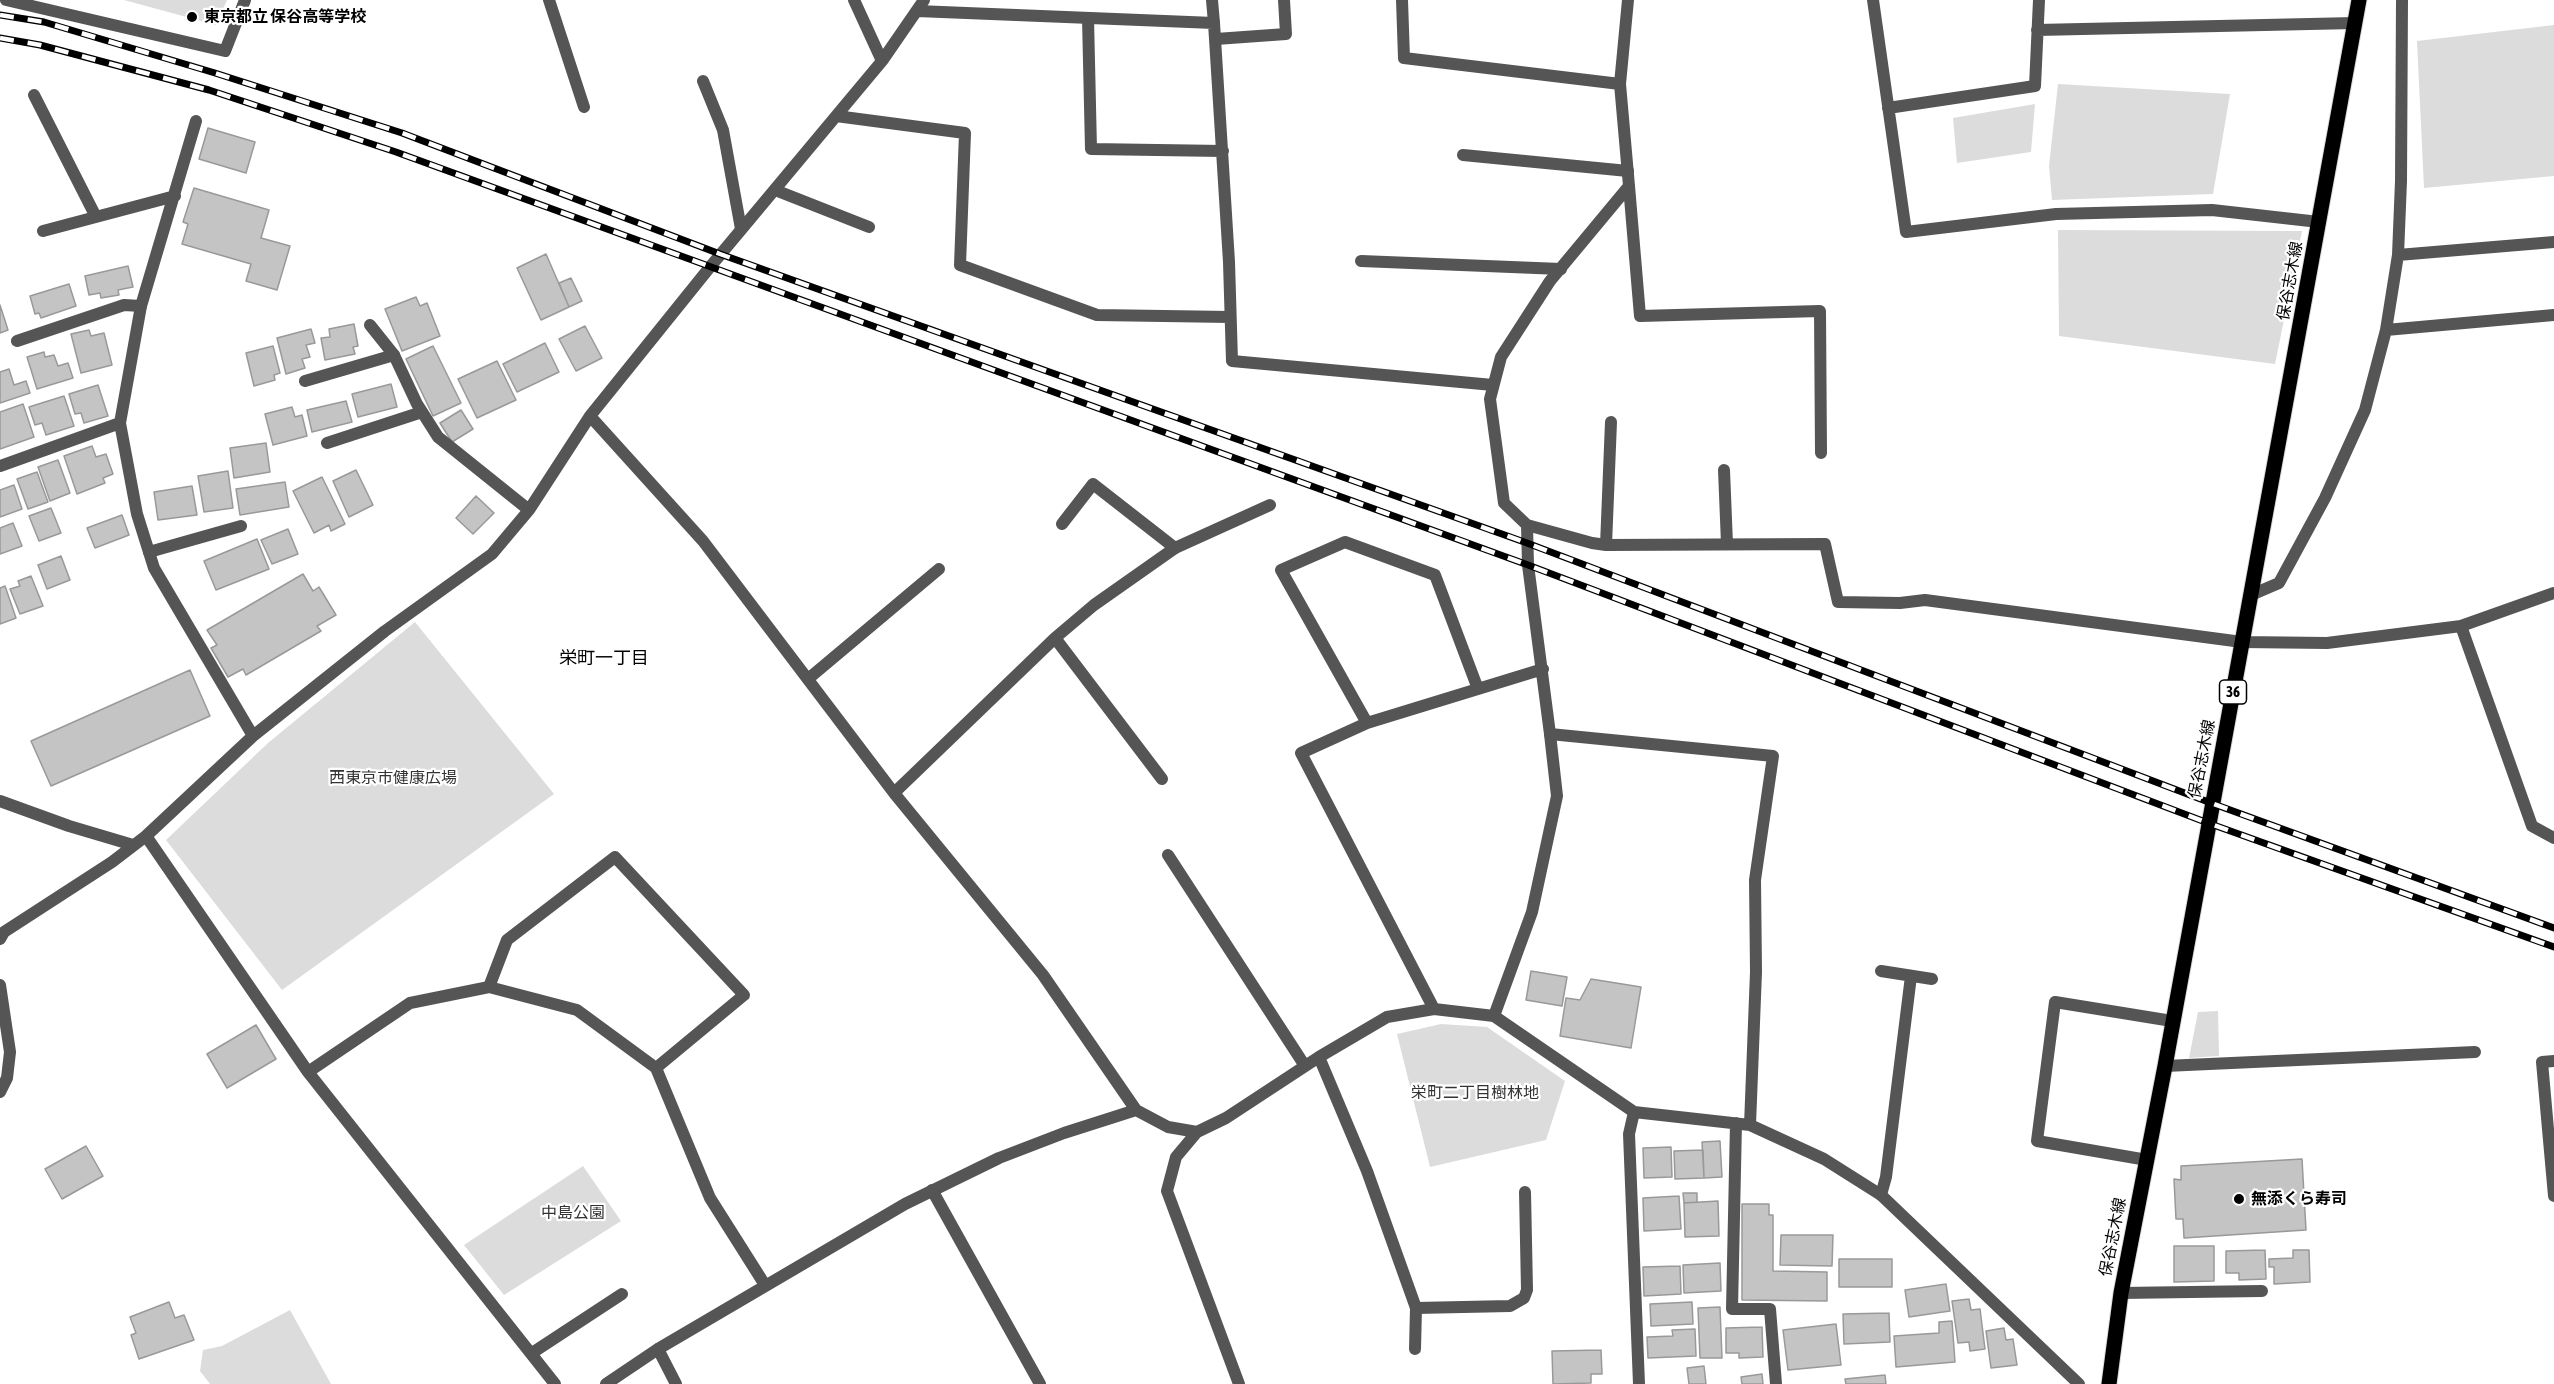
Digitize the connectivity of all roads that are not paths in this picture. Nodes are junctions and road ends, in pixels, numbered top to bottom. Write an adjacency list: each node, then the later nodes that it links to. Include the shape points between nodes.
1 (6, 0): 2 (street, via 225,51)
2 (245, 0)
3 (549, 0): 23 (street)
4 (854, 0): 19 (street)
5 (1212, 0): 15 (street)
6 (1284, 0): 18 (street, via 1286,34)
7 (1402, 0): 21 (street, via 1404,58)
8 (1628, 0): 21 (street)
9 (1873, 0): 24 (street)
10 (2039, 0): 17 (street)
11 (2360, 0): 16 (main road, 保谷志木線 / 36)
12 (2402, 0): 39 (street)
13 (921, 5): 14 (street); 19 (street)
14 (1088, 18): 15 (street); 27 (street, via 1091,149)
15 (1215, 23): 18 (street)
16 (2355, 23): 17 (street); 34 (main road, 保谷志木線 / 36)
17 (2037, 30): 24 (street, via 2035,86)
18 (1216, 39): 27 (street)
19 (882, 61): 25 (street)
20 (703, 81): 36 (street, via 723,130)
21 (1620, 84): 29 (street)
22 (34, 95): 33 (street)
23 (584, 107)
24 (1888, 108): 34 (street, via 1905,232 2056,214 2212,210)
25 (836, 116): 31 (street); 44 (street, via 965,133 960,265 1097,315)
26 (196, 121): 32 (street)
27 (1223, 151): 44 (street)
28 (1463, 154): 29 (street)
29 (1628, 171): 30 (street)
30 (1629, 186): 41 (street); 56 (street, via 1640,316 1820,311)
31 (775, 190): 35 (street); 36 (street)
32 (175, 196): 33 (street); 42 (street)
33 (95, 215): 37 (street)
34 (2319, 222): 70 (main road, 保谷志木線 / 36)
35 (869, 227)
36 (741, 230): 52 (street)
37 (43, 231)
38 (2554, 242): 39 (street)
39 (2398, 255): 46 (street)
40 (1361, 261): 41 (street)
41 (1561, 269): 50 (street, via 1501,357)
42 (141, 306): 47 (street, via 124,305); 54 (street)
43 (2554, 315): 46 (street)
44 (1230, 317): 50 (street, via 1232,361)
45 (370, 324): 48 (street)
46 (2386, 330): 70 (street, via 2365,410 2325,498 2279,583)
47 (17, 341)
48 (394, 356): 49 (street); 51 (street)
49 (304, 381)
50 (1493, 385): 62 (street, via 1490,399 1504,503)
51 (422, 412): 55 (street); 60 (street, via 438,437)
52 (590, 416): 60 (street); 75 (street, via 703,541)
53 (1611, 422): 65 (street)
54 (120, 423): 57 (street); 67 (street, via 137,514)
55 (327, 443)
56 (1821, 453)
57 (0, 466)
58 (1724, 470): 64 (street)
59 (1270, 505): 66 (street)
60 (529, 510): 79 (street, via 492,554 385,631)
61 (1062, 524): 66 (street, via 1093,484)
62 (1527, 525): 65 (street); 74 (street, via 1528,565)
63 (241, 526): 67 (street)
64 (1726, 544): 65 (street); 73 (street, via 1825,544 1838,602 1925,600)
65 (1606, 545)
66 (1175, 548): 72 (street)
67 (149, 552): 79 (street, via 154,568)
68 (939, 569): 75 (street)
69 (2554, 593): 71 (street)
70 (2251, 595): 73 (main road, 保谷志木線 / 36)
71 (2461, 626): 73 (street, via 2327,643); 84 (street, via 2532,826)
72 (1055, 638): 80 (street); 81 (street)
73 (2242, 642): 95 (main road, 保谷志木線 / 36)
74 (1543, 669): 76 (street); 78 (street)
75 (808, 679): 81 (street)
76 (1478, 689): 77 (street); 77 (street, via 1436,575 1345,542 1281,570)
77 (1367, 723): 93 (street, via 1301,753)
78 (1550, 734): 94 (street, via 1557,796 1532,912); 107 (street, via 1773,756 1755,880)
79 (253, 736): 83 (street)
80 (1162, 778)
81 (894, 793): 104 (street, via 1042,975)
82 (0, 801): 85 (street)
83 (146, 836): 85 (street); 102 (street)
84 (2554, 838)
85 (133, 844): 87 (street, via 112,862 4,932)
86 (1168, 855): 99 (street)
87 (0, 939)
88 (1881, 971): 89 (street)
89 (1911, 976): 90 (street); 112 (street)
90 (1932, 979)
91 (0, 985): 103 (street, via 10,1052 7,1078)
92 (489, 987): 101 (street, via 577,1010); 101 (street, via 507,940 615,857 744,995); 102 (street, via 410,1003)
93 (1434, 1009): 94 (street); 97 (street, via 1387,1017)
94 (1494, 1016): 105 (street)
95 (2172, 1021): 100 (main road, 保谷志木線 / 36); 109 (street, via 2055,1002 2037,1141)
96 (2475, 1052): 100 (street)
97 (1319, 1057): 99 (street); 118 (street, via 1367,1170)
98 (2554, 1061): 113 (street, via 2542,1062)
99 (1305, 1066): 108 (street, via 1226,1118)
100 (2165, 1066): 109 (main road, 保谷志木線 / 36)
101 (656, 1068): 114 (street, via 710,1198)
102 (308, 1072): 121 (street)
103 (0, 1092)
104 (1136, 1110): 108 (street, via 1168,1127); 110 (street, via 999,1158)
105 (1634, 1112): 106 (street); 127 (street, via 1629,1134)
106 (1736, 1123): 107 (street); 128 (street, via 1732,1309 1770,1309)
107 (1750, 1125): 112 (street, via 1824,1159)
108 (1197, 1132): 126 (street, via 1176,1157 1167,1191)
109 (2147, 1160): 116 (main road, 保谷志木線 / 36)
110 (932, 1190): 114 (street); 125 (street)
111 (1525, 1192): 118 (street, via 1524,1298 1510,1306)
112 (1881, 1195): 129 (street)
113 (2554, 1196)
114 (765, 1285): 119 (street)
115 (2262, 1291): 116 (street)
116 (2121, 1293): 130 (main road, 保谷志木線 / 36)
117 (622, 1294): 121 (street)
118 (1416, 1308): 120 (street)
119 (658, 1349): 123 (street); 124 (street)
120 (1415, 1349)
121 (532, 1353): 122 (street)
122 (555, 1384)
123 (606, 1384)
124 (676, 1384)
125 (1040, 1384)
126 (1239, 1384)
127 (1639, 1384)
128 (1776, 1384)
129 (2079, 1384)
130 (2109, 1384)

